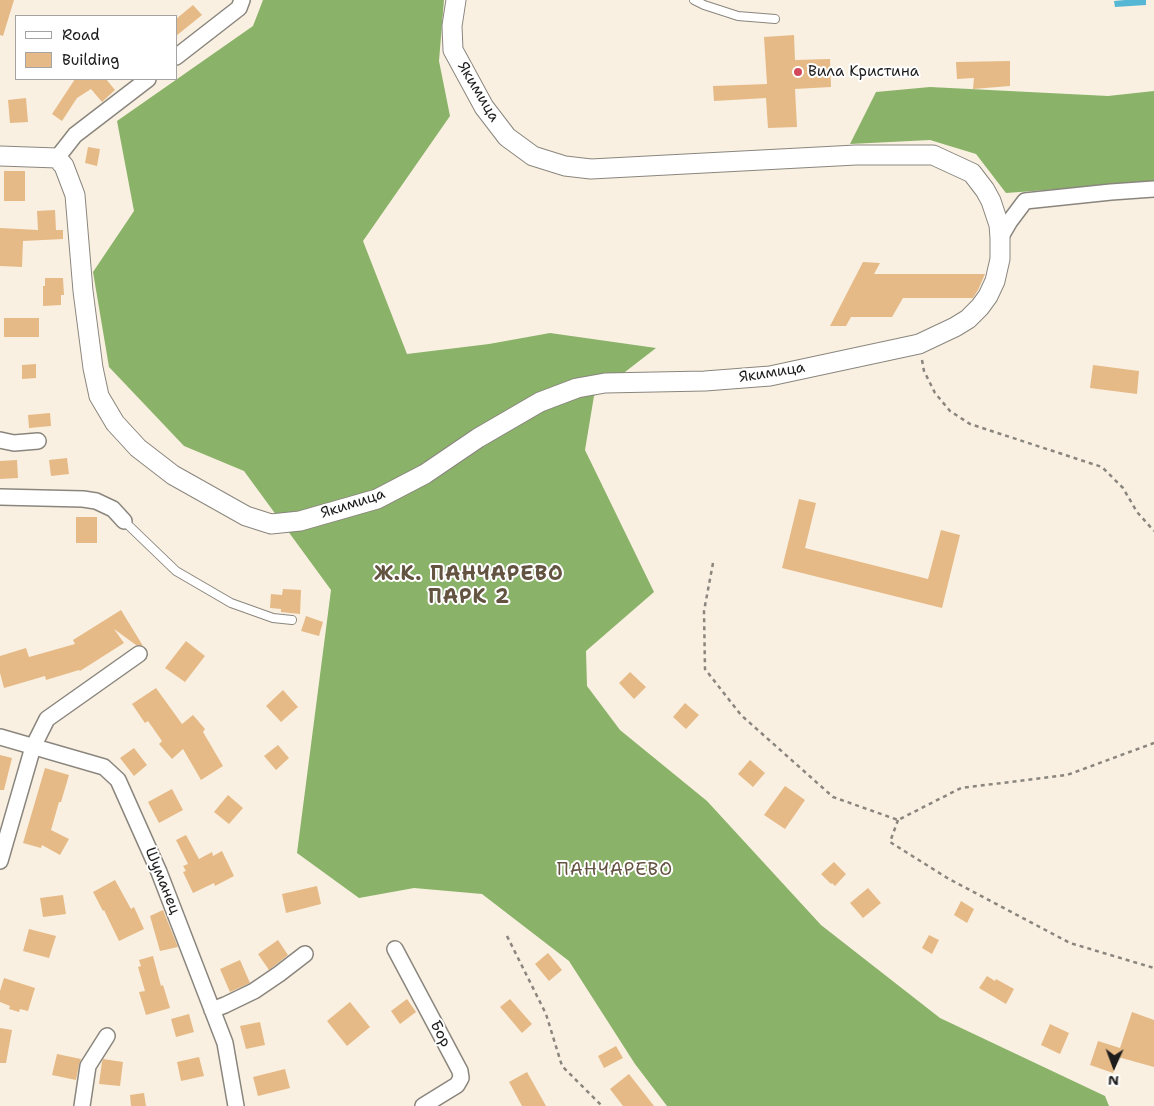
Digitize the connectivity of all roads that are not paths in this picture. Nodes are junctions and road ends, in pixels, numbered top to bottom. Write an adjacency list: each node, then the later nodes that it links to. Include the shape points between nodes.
1 (242, 0): 5 (street, via 239,8)
2 (456, 0): 10 (street, Якимица, via 453,50 484,108 507,138 533,156 565,166 591,169 856,155 933,155 972,173 991,201)
3 (694, 0): 4 (lane, via 738,16)
4 (775, 19)
5 (178, 55)
6 (147, 80): 8 (street, via 75,135)
7 (0, 156): 8 (street)
8 (56, 158): 10 (street, Якимица, via 64,166 75,195 83,292 99,396 115,423 138,448 173,475 246,516 271,524 300,521 377,500 540,402 578,388 605,383 770,376 919,344 968,319 980,307 995,281)
9 (1154, 189): 10 (street, via 1025,202)
10 (1000, 238)
11 (0, 440): 12 (street, via 14,443)
12 (38, 441)
13 (0, 497): 14 (street, via 82,498 113,509)
14 (124, 521): 15 (lane, via 176,571 231,603 273,618)
15 (292, 620)
16 (139, 654): 18 (street, via 47,719)
17 (0, 737): 18 (street, Шуманец)
18 (33, 747): 19 (street); 22 (street, Шуманец, via 104,767 118,780 159,872)
19 (0, 861)
20 (396, 949): 26 (street, Бор, via 460,1071 461,1078 456,1085)
21 (305, 954): 22 (street, via 254,991)
22 (212, 1010): 25 (street, Шуманец, via 225,1043)
23 (107, 1036): 24 (street, via 88,1066)
24 (82, 1106)
25 (236, 1106)
26 (423, 1106)

